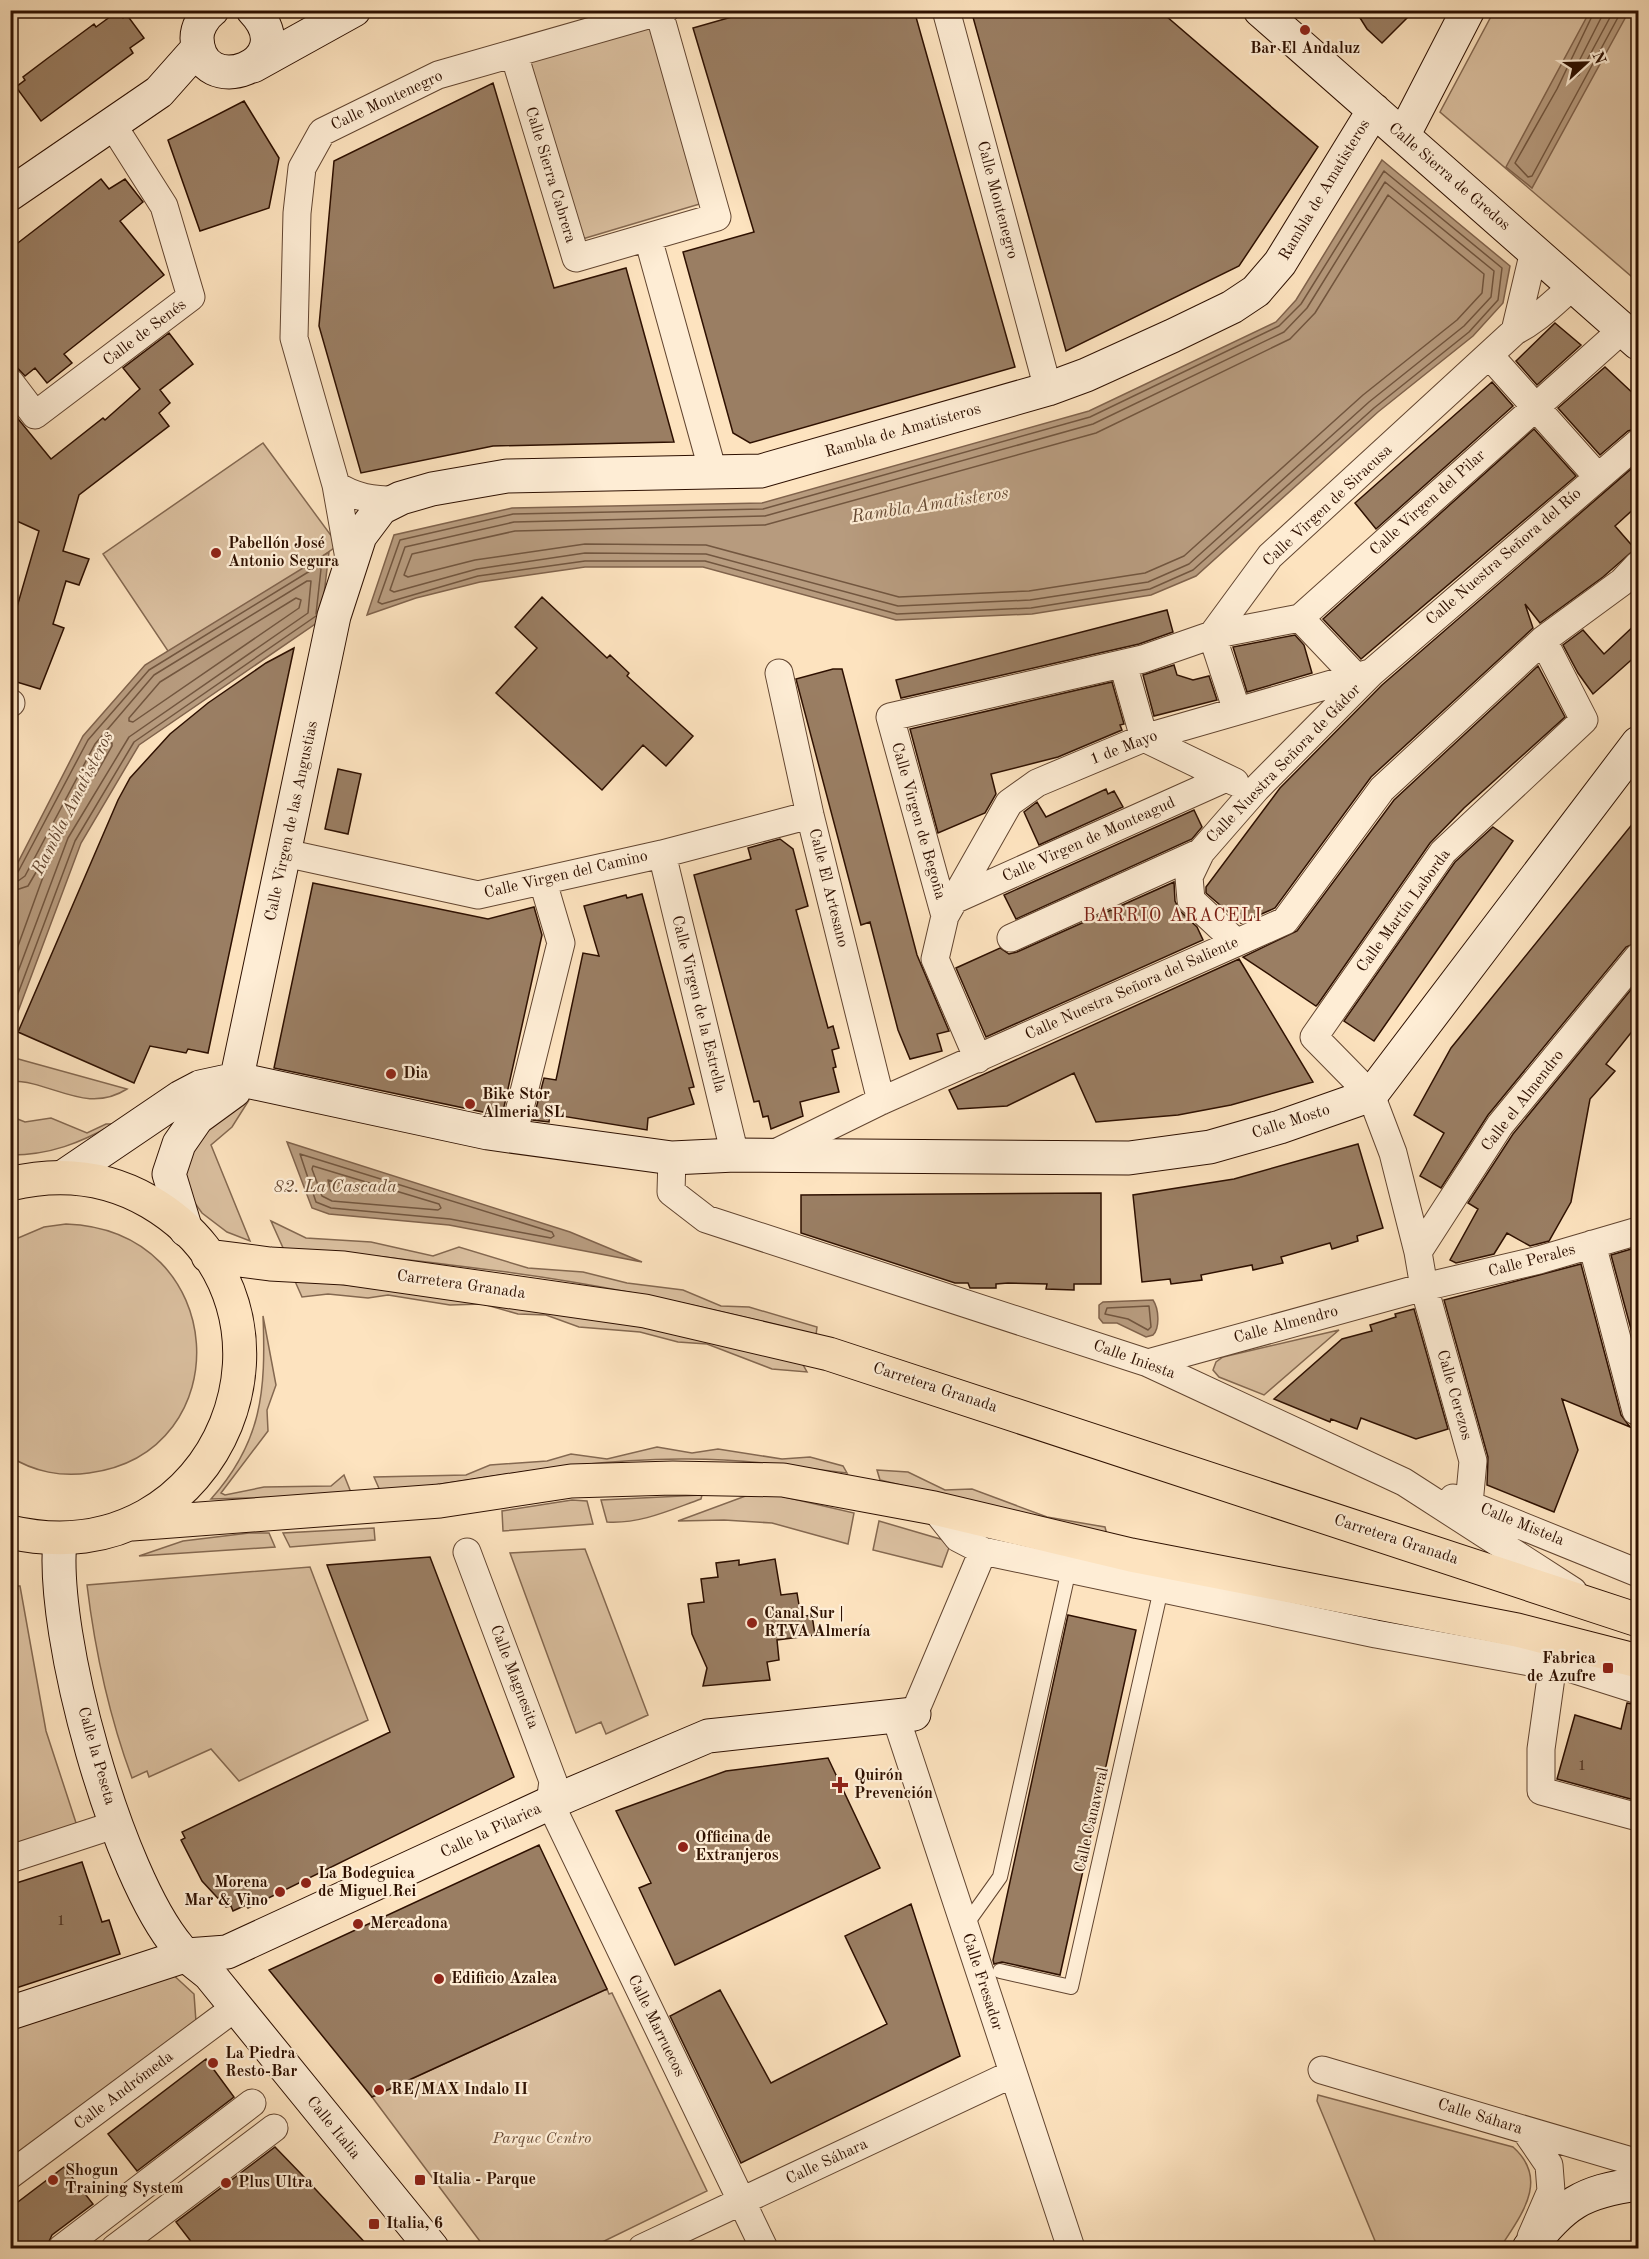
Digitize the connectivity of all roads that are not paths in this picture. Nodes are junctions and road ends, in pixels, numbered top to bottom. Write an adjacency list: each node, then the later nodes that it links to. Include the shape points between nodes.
1 (946, 10): 22 (street, Calle Montenegro)
2 (1260, 10): 11 (street, Calle Sierra de Gredos)
3 (1468, 10): 13 (street)
4 (662, 11): 8 (street, Calle Montenegro); 15 (street, Calle Sierra Cabrera, via 717,217)
5 (342, 12): 6 (street); 9 (street)
6 (261, 16): 9 (street, via 267,37 265,49)
7 (198, 26): 9 (street, via 207,63); 10 (street)
8 (514, 54): 15 (street, Calle Sierra Cabrera, via 576,258); 27 (street, Calle Montenegro, via 438,75 322,132 302,168 294,338)
9 (239, 69): 10 (street)
10 (159, 92): 12 (street)
11 (1374, 110): 13 (street, Calle Sierra de Gredos); 22 (street, Rambla de Amatisteros, via 1280,263 1256,291 1172,336)
12 (112, 124): 14 (street); 21 (street, Calle de Senés, via 164,206 191,297 35,416)
13 (1403, 136): 16 (street, Calle Sierra de Gredos)
14 (10, 194)
15 (648, 238): 25 (street)
16 (1534, 251): 17 (street, Calle Sierra de Gredos); 18 (street)
17 (1574, 286): 18 (street, Calle Virgen de Siracusa, via 1532,323); 19 (street, Calle Sierra de Gredos)
18 (1515, 331): 20 (street, Calle Virgen de Siracusa)
19 (1631, 336): 23 (street, Calle Virgen del Pilar)
20 (1490, 356): 23 (street); 32 (street, Calle Virgen de Siracusa, via 1270,556)
21 (10, 382)
22 (1048, 389): 25 (street, Rambla de Amatisteros, via 771,469)
23 (1535, 408): 26 (street); 31 (street, Calle Virgen del Pilar)
24 (1638, 443): 26 (street, Calle Nuestra Señora del Río)
25 (713, 472): 28 (street, Rambla de Amatisteros, via 507,476 432,489)
26 (1597, 476): 36 (street, Calle Nuestra Señora del Río)
27 (336, 485): 28 (street, via 369,499); 29 (street, Calle Montenegro)
28 (396, 500): 29 (street, Rambla de Amatisteros, via 381,508 366,524)
29 (350, 564): 44 (street, Calle Virgen de las Angustias, via 331,630)
30 (1638, 565): 33 (street, Calle Nuestra Señora del Saliente, via 1622,582)
31 (1300, 618): 32 (street); 36 (street)
32 (1212, 635): 34 (street); 37 (street)
33 (1543, 640): 49 (street, Calle Nuestra Señora del Saliente, via 1382,789 1285,921); 53 (street, Calle Martín Laborda, via 1584,720 1443,852 1314,1037)
34 (1123, 664): 38 (street); 47 (street, Calle Virgen de Begoña, via 890,717)
35 (779, 673): 42 (street, Calle El Artesano)
36 (1364, 675): 37 (street, 1 de Mayo); 41 (street, Calle Nuestra Señora de Gádor)
37 (1237, 711): 38 (street, 1 de Mayo)
38 (1144, 738): 40 (street); 47 (street, 1 de Mayo, via 1037,783 1010,802)
39 (1633, 760): 53 (street)
40 (1224, 779): 41 (street); 47 (street, Calle Virgen de Monteagud)
41 (1256, 789): 43 (street, Calle Nuestra Señora de Gádor)
42 (810, 815): 45 (street, Calle Virgen del Camino); 54 (street, Calle El Artesano)
43 (1201, 852): 48 (street); 49 (street, Calle Nuestra Señora de Gádor, via 1189,878 1191,900)
44 (285, 854): 46 (street, Calle Virgen del Camino, via 478,895); 52 (street, Calle Virgen de las Angustias)
45 (662, 854): 46 (street, Calle Virgen del Camino); 56 (street, Calle Virgen de la Estrella)
46 (543, 882): 55 (street, via 561,943)
47 (949, 908): 51 (street, Calle Virgen de Begoña, via 934,959)
48 (1011, 938)
49 (1236, 942): 51 (street, Calle Nuestra Señora del Saliente)
50 (1638, 957): 63 (street, Calle el Almendro, via 1500,1125)
51 (978, 1059): 54 (street, Calle Nuestra Señora del Saliente)
52 (237, 1079): 55 (street, Calle Mosto); 59 (street, via 200,1087); 60 (street, via 234,1091 197,1119 179,1144 169,1174)
53 (1371, 1095): 57 (street, Calle Mosto, via 1209,1148 1130,1158); 63 (street, via 1393,1154)
54 (881, 1101): 57 (street, Calle Nuestra Señora del Saliente)
55 (513, 1136): 58 (street, Calle Mosto)
56 (735, 1155): 57 (street, Calle Mosto); 58 (street, Calle Mosto)
57 (769, 1156)
58 (672, 1158): 66 (street, Calle Iniesta, via 671,1192 706,1219)
59 (30, 1179): 60 (main road, via 103,1183 137,1194)
60 (186, 1230): 64 (main road)
61 (1638, 1231): 62 (street, Calle Perales)
62 (1592, 1244): 65 (street, Calle Perales); 67 (street)
63 (1418, 1252): 65 (street)
64 (208, 1256): 71 (main road, via 227,1292 239,1344 235,1398 228,1424 201,1471 162,1508); 79 (main road, Carretera Granada, via 344,1268 645,1311 829,1354)
65 (1424, 1287): 66 (street, Calle Almendro); 69 (street, Calle Cerezos, via 1473,1461)
66 (1148, 1363): 68 (street, Calle Iniesta)
67 (1638, 1412)
68 (1404, 1482): 69 (street, Calle Mistela); 79 (street, Calle Iniesta)
69 (1469, 1504): 77 (street, Calle Mistela)
70 (934, 1508): 71 (main road, via 783,1480 673,1478 571,1481 440,1501); 74 (street, via 958,1538); 81 (main road, via 1131,1555)
71 (132, 1524): 73 (main road, via 87,1537)
72 (10, 1532): 73 (main road)
73 (60, 1539): 88 (street, Calle la Peseta, via 60,1599 72,1665 84,1723)
74 (983, 1551): 76 (street); 85 (street)
75 (467, 1552): 86 (street, Calle Magnesita, via 553,1781)
76 (1069, 1569): 78 (street); 90 (lane, via 1000,1877)
77 (1638, 1573)
78 (1161, 1589): 83 (street, via 1376,1634); 92 (lane, Calle Canaveral, via 1071,1987)
79 (1600, 1608): 80 (main road, Carretera Granada)
80 (1638, 1620)
81 (1517, 1630): 82 (main road); 83 (street)
82 (1638, 1661)
83 (1541, 1663): 84 (street); 87 (street, via 1541,1791)
84 (1638, 1690)
85 (905, 1714): 86 (street, Calle la Pilarica, via 708,1736); 90 (street, Calle Fresador)
86 (550, 1803): 91 (street, Calle la Pilarica, via 226,1952); 104 (street, Calle Marruecos)
87 (1638, 1817)
88 (117, 1824): 89 (street); 91 (street, Calle la Peseta, via 159,1920)
89 (10, 1859)
90 (964, 1928): 96 (street, Calle Fresador)
91 (187, 1955): 93 (street, Calle Italia, via 210,1975); 94 (street, Calle la Pilarica)
92 (1000, 1971)
93 (236, 2007): 101 (street, Calle Andrómeda); 109 (street, Calle Italia)
94 (10, 2013)
95 (1322, 2070): 99 (street, Calle Sáhara)
96 (1012, 2074): 104 (street, Calle Sáhara); 112 (street, Calle Fresador)
97 (252, 2103): 103 (street)
98 (274, 2128): 106 (street)
99 (1525, 2130): 100 (street, Calle Sáhara); 113 (street, via 1549,2165 1551,2191)
100 (1638, 2163)
101 (10, 2175)
102 (1638, 2184): 113 (street, via 1607,2188 1580,2199 1556,2215)
103 (141, 2188): 105 (street); 106 (street)
104 (740, 2200): 110 (street, Calle Sáhara); 111 (street, Calle Marruecos)
105 (108, 2213): 107 (street); 108 (street)
106 (160, 2215): 107 (street)
107 (122, 2244)
108 (62, 2248)
109 (432, 2248)
110 (642, 2248)
111 (764, 2248)
112 (1071, 2248)
113 (1527, 2248)

